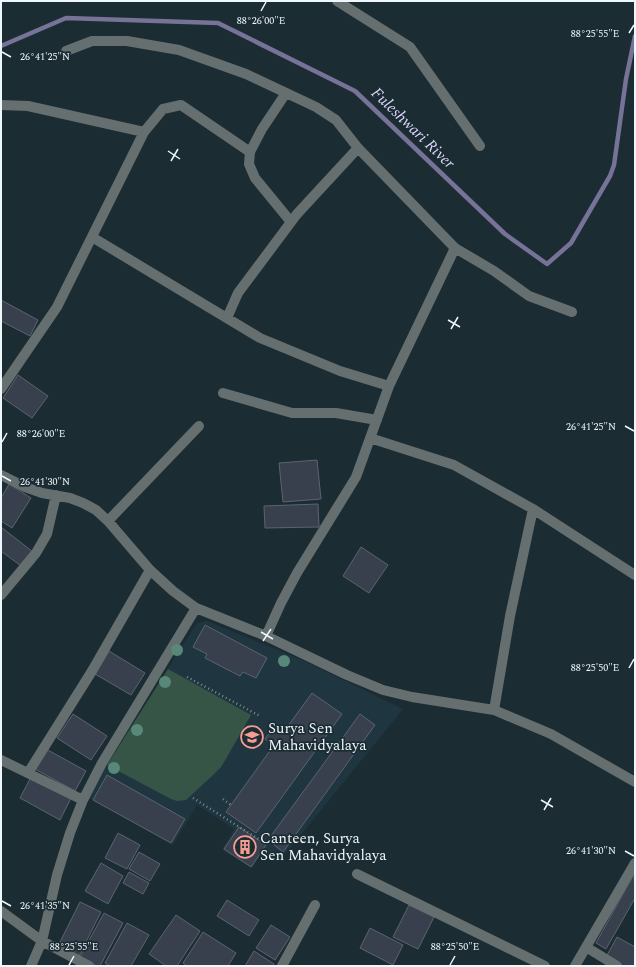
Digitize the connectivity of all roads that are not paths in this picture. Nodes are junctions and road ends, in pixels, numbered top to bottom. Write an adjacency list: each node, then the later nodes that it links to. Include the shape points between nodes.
1 (338, 1): 6 (street, via 410,47)
2 (66, 50): 3 (street, via 92,41 127,41 179,50 246,74)
3 (286, 93): 7 (street, via 336,120); 8 (street)
4 (1, 105): 5 (street, via 28,106)
5 (144, 132): 8 (street, via 163,108 181,105); 10 (street)
6 (480, 146)
7 (358, 148): 9 (street); 11 (street)
8 (250, 152): 9 (street, via 249,164 255,178)
9 (292, 222): 13 (street, via 238,293)
10 (92, 237): 13 (street); 15 (street, via 57,307)
11 (455, 248): 12 (street, via 529,296); 14 (street)
12 (572, 312)
13 (227, 318): 14 (street, via 274,344 340,371)
14 (389, 386): 17 (street)
15 (1, 389)
16 (223, 393): 17 (street, via 292,413 336,414)
17 (377, 420): 19 (street)
18 (199, 426): 23 (street)
19 (370, 438): 22 (street, via 454,465); 28 (street, via 353,482 281,603)
20 (1, 475): 21 (street, via 25,487)
21 (56, 495): 23 (street, via 83,503); 26 (street, via 47,534 36,553)
22 (533, 509): 25 (street); 29 (street, via 510,616)
23 (108, 521): 24 (street)
24 (150, 570): 27 (street); 31 (street, via 92,671)
25 (635, 575)
26 (1, 595)
27 (196, 608): 28 (street); 33 (street, via 102,763)
28 (266, 636): 29 (street, via 383,690)
29 (494, 710): 32 (street, via 551,734)
30 (1, 760): 31 (street)
31 (28, 773): 33 (street)
32 (635, 782)
33 (83, 800): 38 (street, via 63,854)
34 (635, 863): 39 (street)
35 (357, 874): 43 (street)
36 (315, 905): 42 (street)
37 (1, 911): 38 (street)
38 (42, 941): 40 (street); 41 (street)
39 (586, 947): 44 (street); 45 (street)
40 (31, 966)
41 (89, 966)
42 (282, 966)
43 (545, 966)
44 (576, 966)
45 (617, 966)

